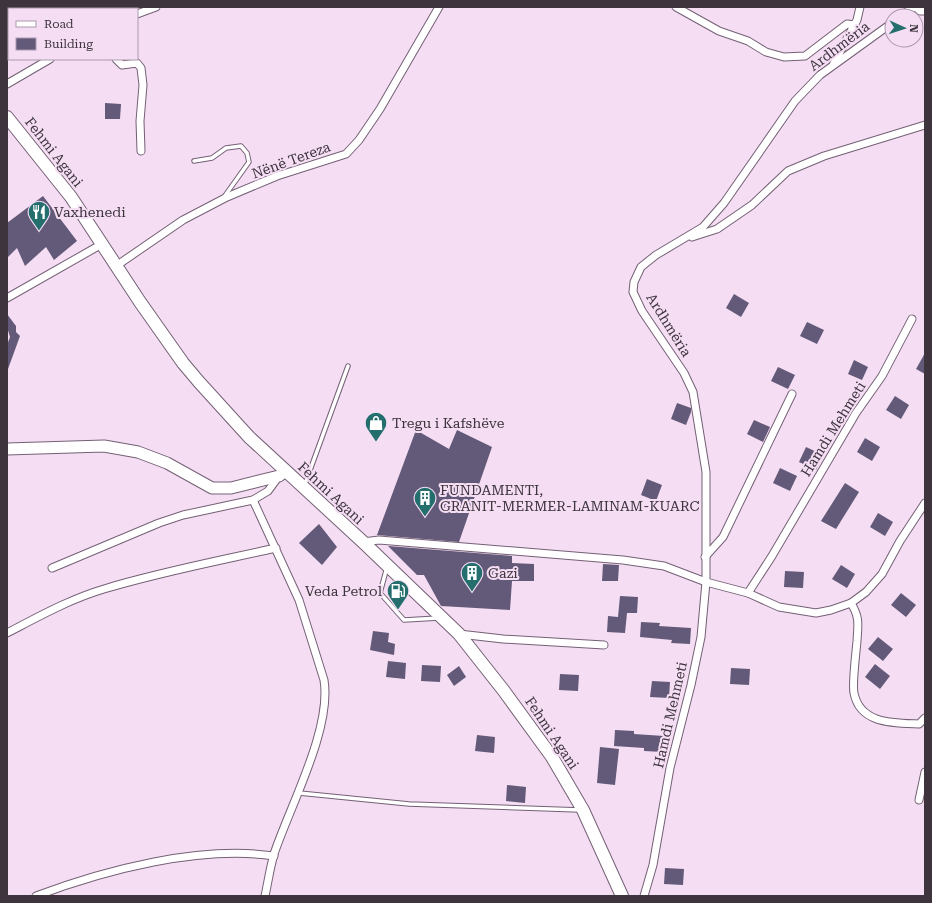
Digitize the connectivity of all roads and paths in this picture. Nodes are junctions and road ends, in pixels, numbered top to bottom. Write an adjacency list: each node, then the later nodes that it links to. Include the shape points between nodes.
1 (156, 7): 7 (street)
2 (439, 7): 18 (street, Nënë Tereza, via 380,109 346,154 277,176)
3 (676, 7): 8 (street, via 719,31 748,41 766,52 784,57 805,56 847,24)
4 (860, 7): 8 (street)
5 (915, 7): 6 (street)
6 (925, 11)
7 (138, 14)
8 (855, 25): 12 (street)
9 (884, 29): 12 (street, Ardhmëria)
10 (47, 60): 13 (street)
11 (117, 60): 16 (street, via 122,65 137,63 141,68)
12 (833, 64): 19 (street, Ardhmëria, via 795,101 724,203 703,227)
13 (7, 84)
14 (7, 117): 20 (main road, Fehmi Agani, via 71,198)
15 (925, 125): 19 (street, via 824,156 788,171 752,205 717,229)
16 (141, 151)
17 (194, 161): 18 (lane, via 212,158 226,148 240,146 247,153 249,162)
18 (222, 200): 21 (street, Nënë Tereza, via 183,220)
19 (678, 242): 33 (street, Ardhmëria, via 641,267 634,282 633,292 642,311 684,373 693,392 706,472)
20 (102, 244): 21 (main road, Fehmi Agani); 22 (street)
21 (116, 266): 27 (main road, Fehmi Agani, via 183,363)
22 (7, 298)
23 (912, 319): 37 (street, Hamdi Mehmeti, via 882,376 856,413)
24 (348, 366): 28 (lane)
25 (792, 394): 33 (street, via 723,537)
26 (7, 450): 27 (street, via 104,446 138,452 167,463 212,488 231,488)
27 (282, 473): 28 (main road, Fehmi Agani); 29 (street, via 268,491)
28 (304, 487): 31 (main road, Fehmi Agani)
29 (253, 500): 32 (street); 35 (street, via 183,515 159,523)
30 (925, 503): 38 (street, via 882,574 866,592)
31 (363, 542): 34 (main road, Fehmi Agani); 36 (street, via 379,540 623,560 664,566)
32 (276, 548): 40 (street, via 103,589 43,614); 45 (street, via 299,600 326,692 323,718)
33 (705, 557): 36 (street, Ardhmëria)
34 (387, 566): 39 (main road, Fehmi Agani); 39 (lane, via 380,593 404,620)
35 (52, 568)
36 (706, 582): 37 (street); 52 (street, Hamdi Mehmeti, via 701,637 670,768 653,865)
37 (748, 593): 38 (street, via 780,606 816,613)
38 (851, 603): 43 (street, via 858,616 853,693 862,712 874,719 901,724 919,724)
39 (442, 618): 41 (main road, Fehmi Agani)
40 (7, 633)
41 (459, 634): 42 (street); 47 (main road, Fehmi Agani, via 552,757)
42 (604, 645)
43 (925, 718)
44 (925, 772): 46 (street)
45 (298, 793): 47 (lane, via 409,804); 48 (street)
46 (919, 800)
47 (583, 810): 51 (main road, Fehmi Agani)
48 (274, 856): 49 (street, via 248,852 211,853 134,867 66,885); 50 (street)
49 (36, 896)
50 (265, 896)
51 (622, 896)
52 (644, 896)

